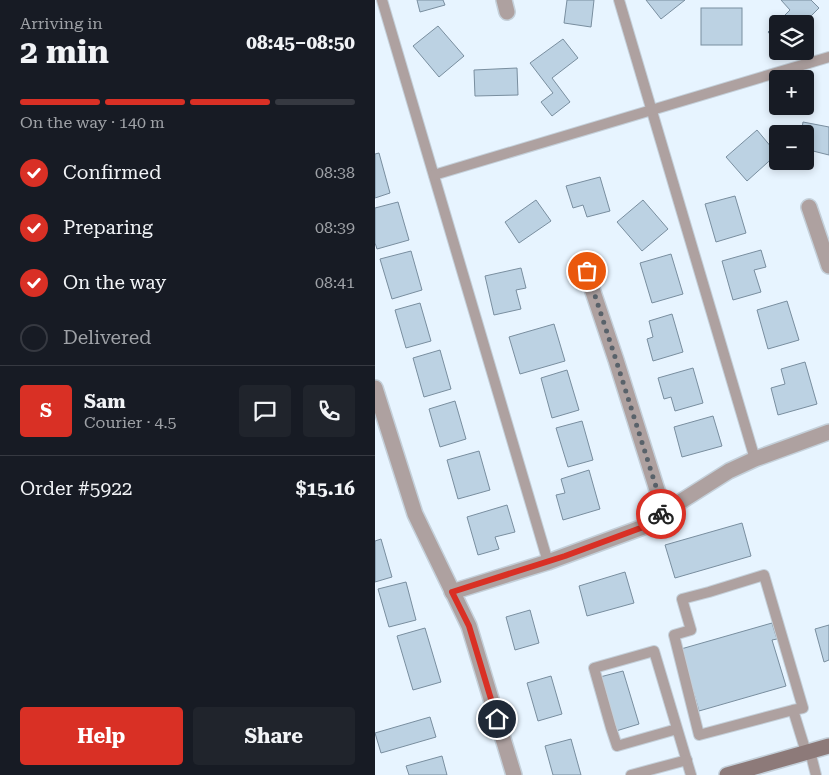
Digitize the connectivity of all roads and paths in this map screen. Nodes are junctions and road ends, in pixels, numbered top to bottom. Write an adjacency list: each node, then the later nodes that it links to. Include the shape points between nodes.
1 (382, 0): 5 (lane)
2 (619, 0): 4 (lane)
3 (829, 57): 4 (lane)
4 (652, 110): 5 (lane); 11 (lane)
5 (434, 175): 13 (lane)
6 (809, 207): 7 (street)
7 (829, 266)
8 (587, 271): 12 (street)
9 (375, 388): 14 (street, via 415,514)
10 (829, 432): 11 (street)
11 (755, 459): 12 (street, via 729,471)
12 (664, 512): 13 (street, via 646,526)
13 (548, 562): 14 (street)
14 (452, 592): 21 (street, via 469,626)
15 (793, 710): 15 (lane, via 803,708 764,576 682,599 691,630 674,635 699,736); 18 (lane)
16 (677, 729): 16 (lane, via 654,651 594,668 617,746); 19 (lane)
17 (829, 746): 18 (main road)
18 (808, 752): 20 (main road); 25 (lane)
19 (687, 760): 22 (lane); 23 (lane)
20 (754, 771): 24 (main road)
21 (514, 775)
22 (631, 775)
23 (691, 775)
24 (727, 775)
25 (816, 775)

